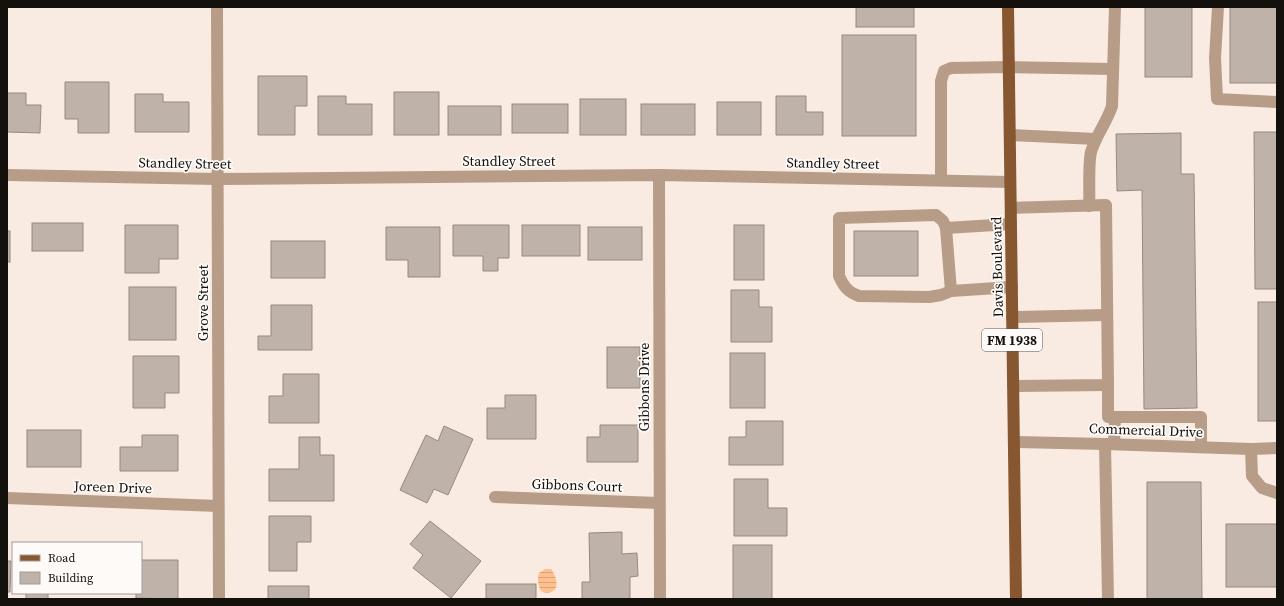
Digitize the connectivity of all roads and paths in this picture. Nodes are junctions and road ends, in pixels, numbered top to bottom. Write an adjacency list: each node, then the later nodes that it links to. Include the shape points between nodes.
1 (217, 7): 12 (street, Grove Street)
2 (1008, 7): 5 (main road, Davis Boulevard / FM 1938)
3 (1115, 7): 6 (street)
4 (1218, 7): 7 (street, via 1216,98)
5 (1009, 67): 6 (street); 8 (main road, Davis Boulevard / FM 1938); 13 (street, via 951,68 944,71 941,81)
6 (1113, 69): 9 (street, via 1112,106)
7 (1277, 102)
8 (1010, 136): 9 (street); 14 (main road, Davis Boulevard / FM 1938)
9 (1096, 139): 15 (street, via 1091,154)
10 (7, 174): 12 (street, Standley Street)
11 (659, 175): 12 (street, Standley Street); 13 (street, Standley Street); 34 (street, Gibbons Drive)
12 (217, 179): 35 (street, Grove Street)
13 (941, 180): 14 (street, Standley Street)
14 (1010, 182): 16 (main road, Davis Boulevard / FM 1938)
15 (1089, 206): 16 (street); 21 (street, via 1106,205)
16 (1011, 208): 17 (main road, Davis Boulevard / FM 1938)
17 (1011, 224): 18 (street); 19 (main road, Davis Boulevard / FM 1938)
18 (946, 228): 20 (street); 20 (street, via 936,215 839,218 839,276 847,290 859,296 929,297)
19 (1012, 287): 20 (street); 22 (main road, Davis Boulevard / FM 1938)
20 (951, 291)
21 (1107, 315): 22 (street); 23 (street)
22 (1012, 317): 24 (main road, Davis Boulevard / FM 1938)
23 (1108, 385): 24 (street); 25 (street, via 1108,417)
24 (1013, 386): 26 (main road, Davis Boulevard / FM 1938)
25 (1115, 417): 27 (street); 28 (street, via 1201,417)
26 (1014, 442): 27 (street, Commercial Drive); 38 (main road, Davis Boulevard / FM 1938)
27 (1110, 444): 28 (street, Commercial Drive); 39 (street)
28 (1201, 447): 30 (street, Commercial Drive)
29 (1277, 448): 30 (street, Commercial Drive)
30 (1251, 449): 31 (street, via 1252,476 1262,488)
31 (1277, 493)
32 (494, 497): 34 (street, Gibbons Court)
33 (7, 498): 35 (street, Joreen Drive)
34 (659, 503): 37 (street, Gibbons Drive)
35 (218, 506): 36 (street, Grove Street)
36 (218, 599)
37 (660, 599)
38 (1016, 599)
39 (1108, 599)

